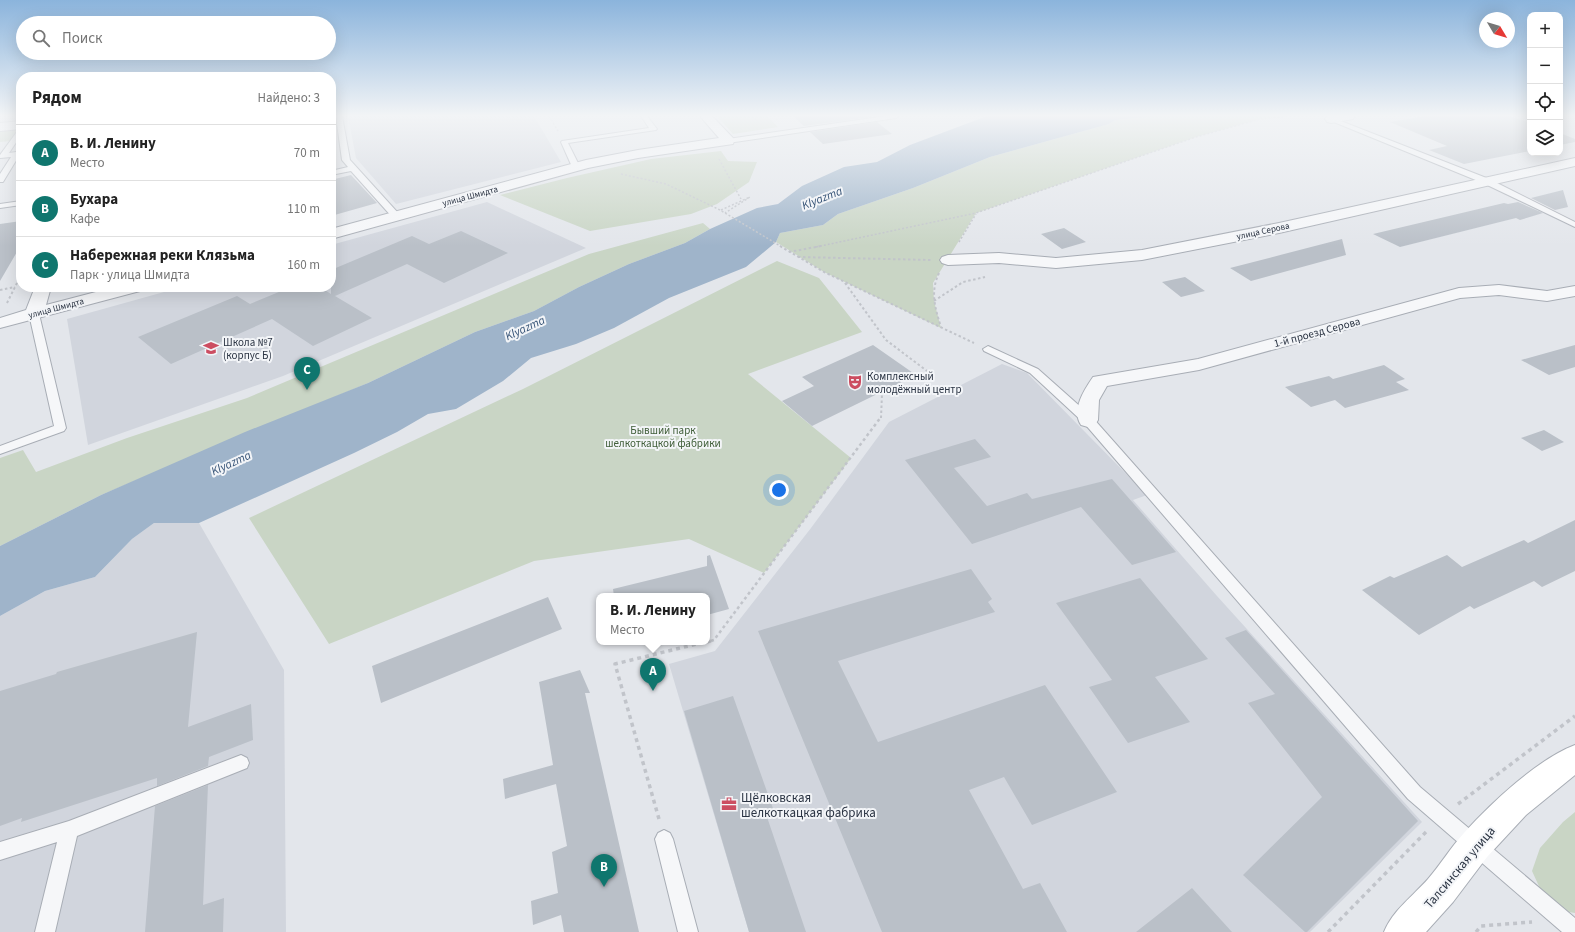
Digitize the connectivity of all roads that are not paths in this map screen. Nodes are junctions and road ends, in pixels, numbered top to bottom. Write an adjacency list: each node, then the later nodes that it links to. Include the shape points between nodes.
1 (13, 159): 10 (lane)
2 (346, 159): 8 (lane)
3 (572, 159): 7 (lane)
4 (612, 159): 7 (street, улица Шмидта)
5 (1432, 159): 11 (lane)
6 (1575, 162): 11 (street, улица Серова)
7 (576, 167): 14 (street, улица Шмидта)
8 (353, 168): 9 (lane); 14 (lane)
9 (336, 172)
10 (0, 180)
11 (1486, 181): 15 (lane); 17 (street, улица Серова, via 1279,228 1142,255 1056,262 999,258)
12 (16, 204): 13 (lane)
13 (0, 206)
14 (396, 216): 16 (street, улица Шмидта)
15 (1575, 225)
16 (336, 233)
17 (948, 260)
18 (1575, 291): 24 (street, 1-й проезд Серова, via 1547,296 1499,290 1459,293 1199,364 1100,381 1089,400)
19 (42, 292): 21 (street)
20 (115, 292): 21 (street, улица Шмидта)
21 (34, 314): 22 (street, улица Шмидта); 25 (lane, via 60,428)
22 (0, 323)
23 (988, 349): 24 (lane, via 1034,370)
24 (1088, 420): 30 (lane, via 1414,793)
25 (0, 450)
26 (1575, 759): 30 (main road, Талсинская улица, via 1515,804)
27 (241, 763): 28 (lane)
28 (69, 830): 31 (lane); 33 (lane)
29 (664, 839): 34 (lane)
30 (1474, 845): 32 (lane); 35 (main road, Талсинская улица, via 1441,890)
31 (0, 851)
32 (1570, 925)
33 (45, 932)
34 (688, 932)
35 (1402, 932)

